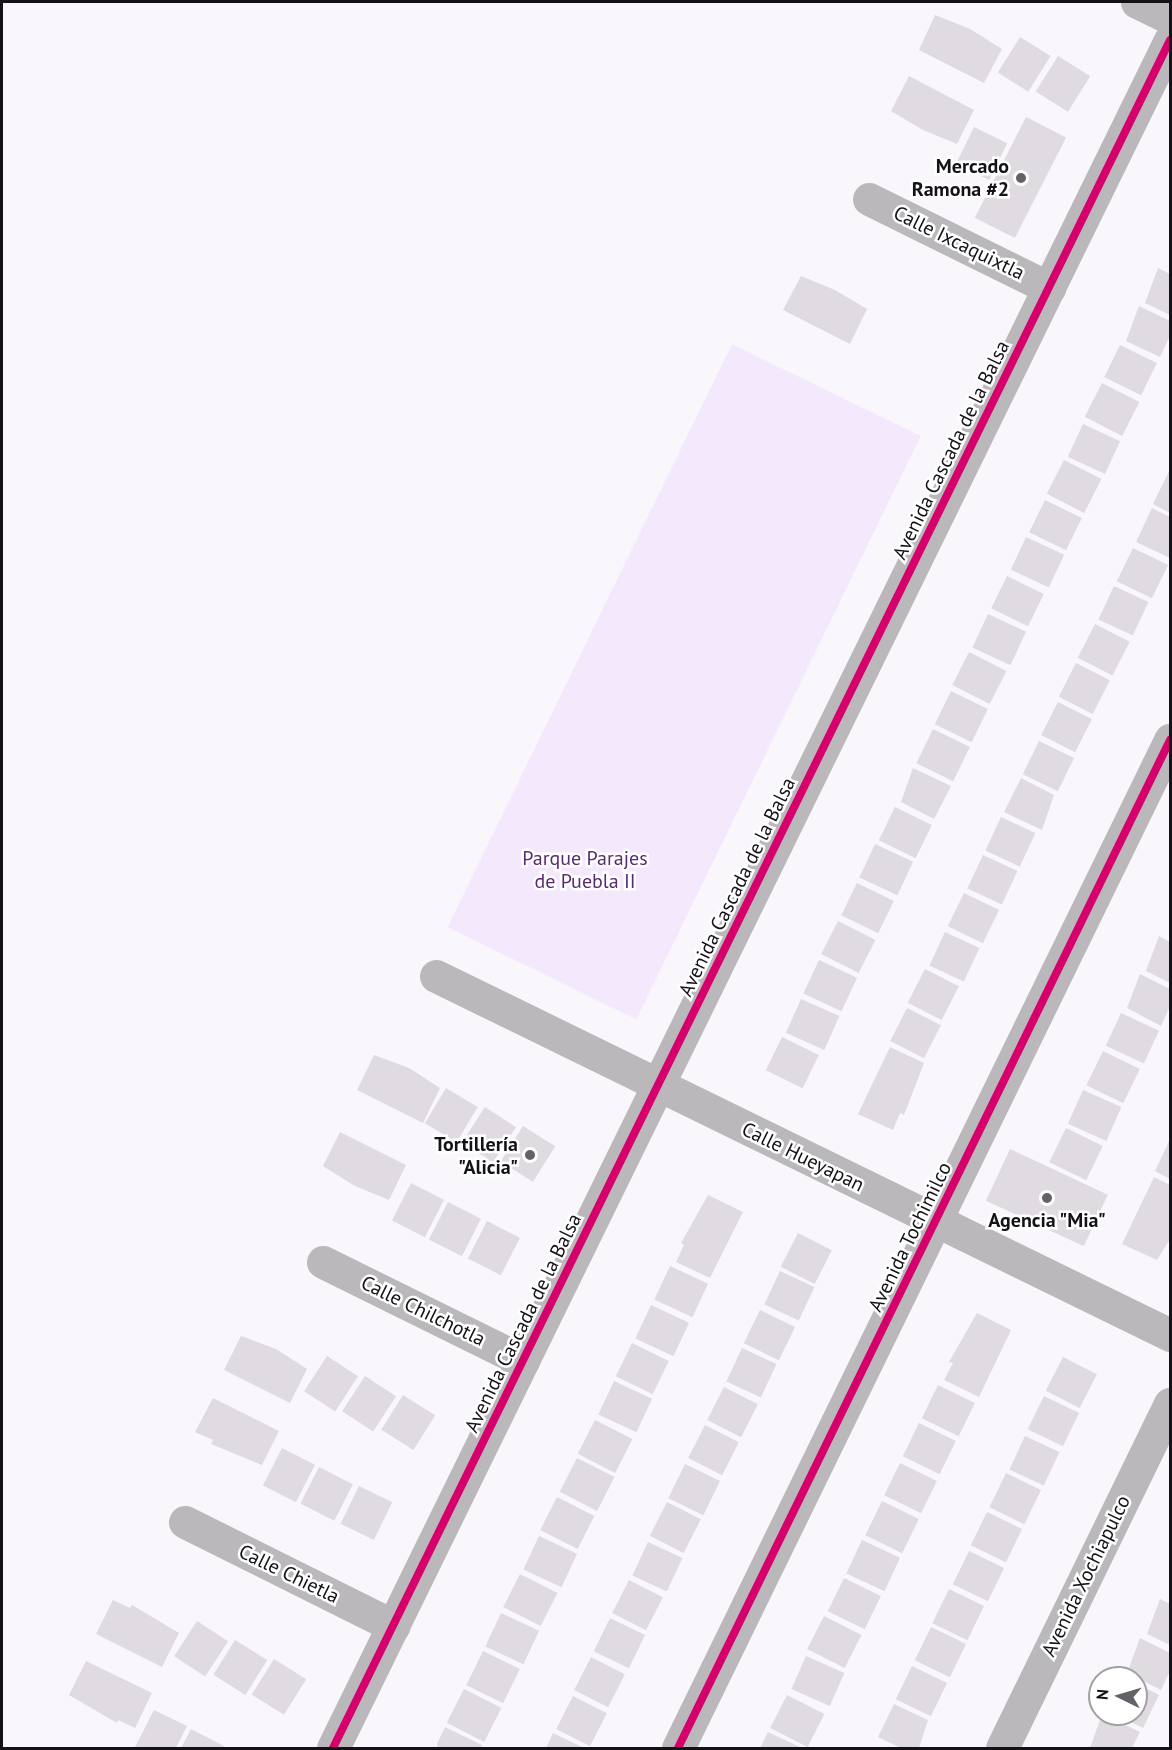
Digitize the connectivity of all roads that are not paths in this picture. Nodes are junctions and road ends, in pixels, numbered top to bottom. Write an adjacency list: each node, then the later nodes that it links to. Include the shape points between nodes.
1 (1137, 2): 2 (street)
2 (1170, 18)
3 (1170, 40): 5 (street, Avenida Cascada de la Balsa)
4 (869, 199): 5 (street, Calle Ixcaquixtla)
5 (1049, 288): 8 (street, Avenida Cascada de la Balsa)
6 (1170, 740): 9 (street, Avenida Tochimilco)
7 (436, 976): 8 (street, Calle Hueyapan)
8 (658, 1086): 9 (street, Calle Hueyapan); 12 (street, Avenida Cascada de la Balsa)
9 (935, 1222): 11 (street, Calle Hueyapan); 17 (street, Avenida Tochimilco)
10 (323, 1262): 12 (street, Calle Chilchotla)
11 (1170, 1335)
12 (523, 1361): 15 (street, Avenida Cascada de la Balsa)
13 (1170, 1404): 18 (street, Avenida Xochiapulco)
14 (185, 1522): 15 (street, Calle Chietla)
15 (393, 1626): 16 (street, Avenida Cascada de la Balsa)
16 (333, 1749)
17 (678, 1749)
18 (1002, 1749)

